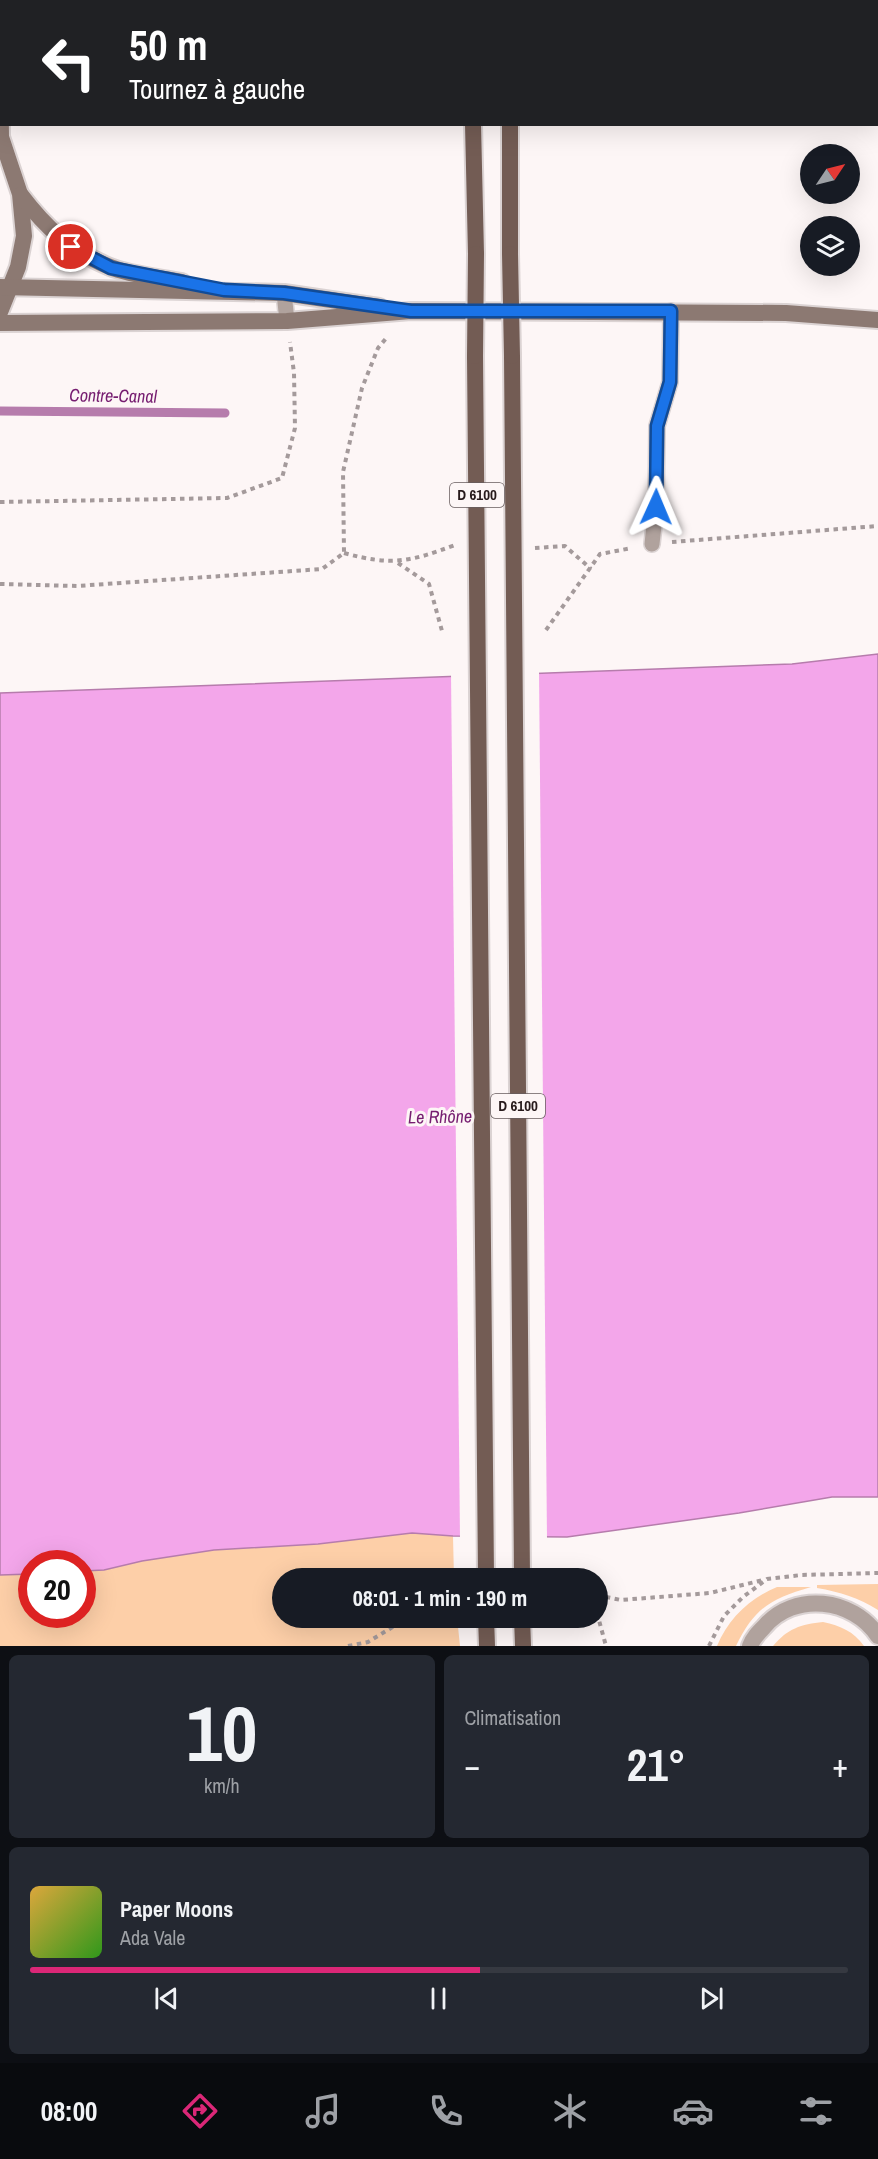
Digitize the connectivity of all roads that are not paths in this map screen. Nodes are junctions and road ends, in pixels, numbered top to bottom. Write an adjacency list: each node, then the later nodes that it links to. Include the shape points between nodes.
1 (473, 126): 15 (main road, D 6100, bridge)
2 (510, 126): 16 (main road, D 6100, bridge)
3 (1, 138): 4 (main road)
4 (20, 194): 5 (main road, via 24,236 18,267); 6 (main road, via 40,221 71,247 111,268)
5 (5, 287): 6 (main road); 10 (main road)
6 (224, 290): 7 (main road)
7 (284, 293): 8 (main road); 12 (lane)
8 (411, 311): 9 (main road); 12 (main road)
9 (671, 311): 11 (main road); 14 (lane, via 670,382 657,426)
10 (0, 312)
11 (878, 320)
12 (287, 321): 13 (main road)
13 (0, 323)
14 (652, 544)
15 (486, 1568)
16 (522, 1568)
17 (486, 1628): 20 (main road)
18 (522, 1628): 21 (main road)
19 (876, 1631): 22 (street, via 850,1610 824,1602 796,1605 771,1618)
20 (486, 1646)
21 (522, 1646)
22 (750, 1646)

